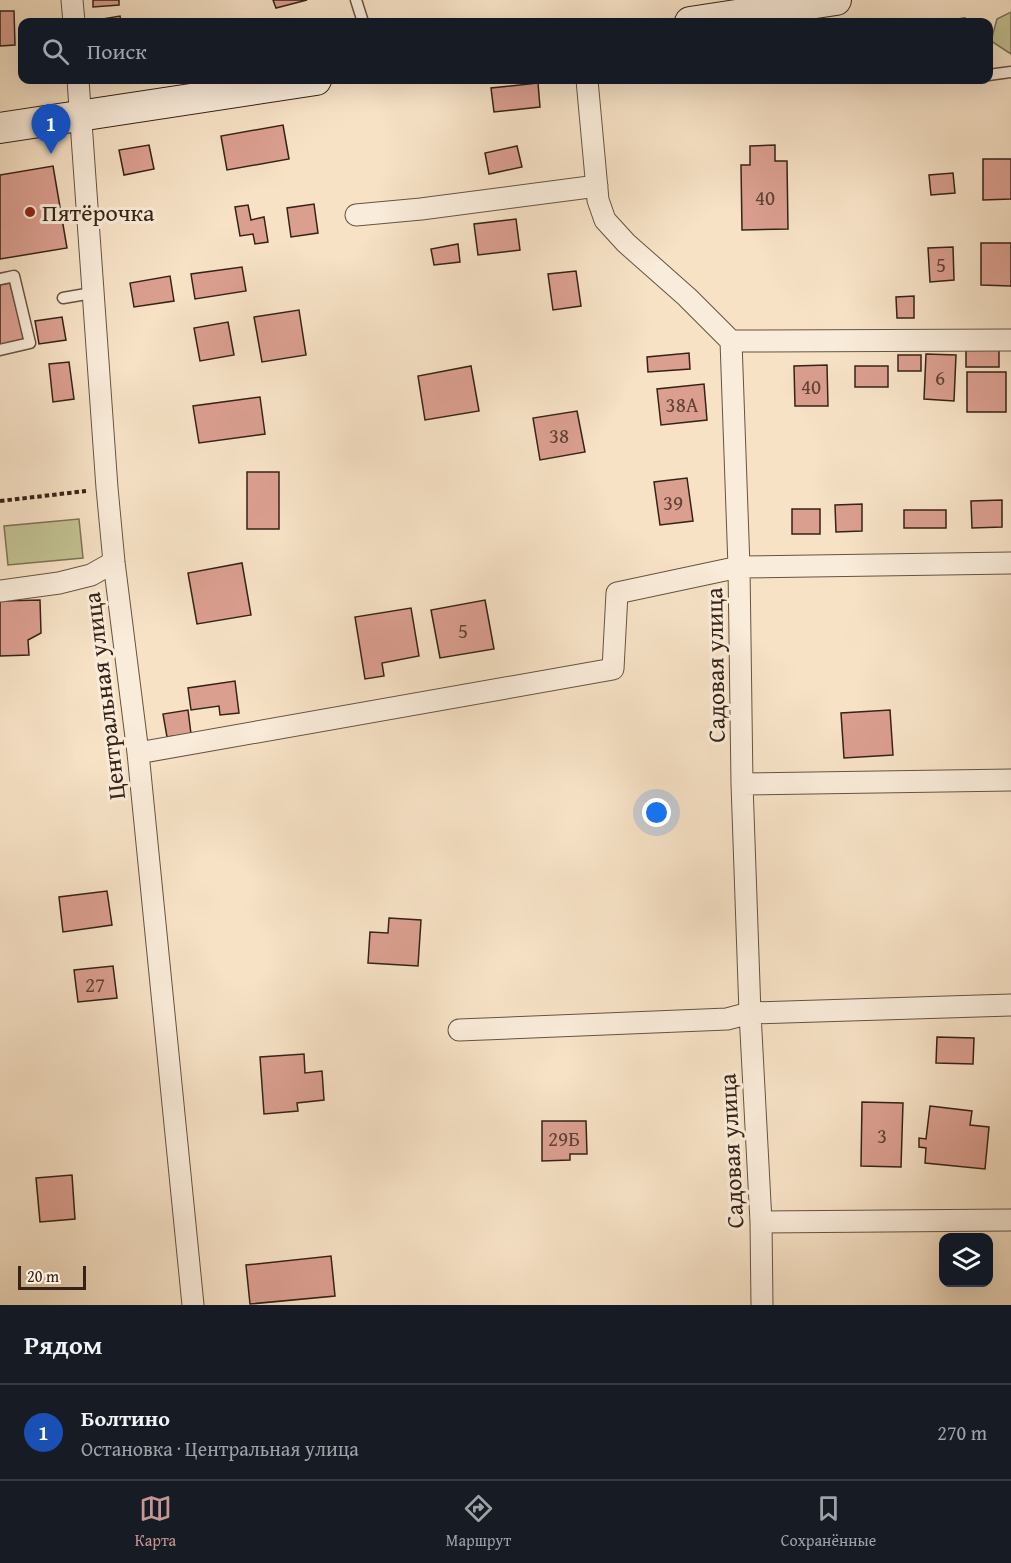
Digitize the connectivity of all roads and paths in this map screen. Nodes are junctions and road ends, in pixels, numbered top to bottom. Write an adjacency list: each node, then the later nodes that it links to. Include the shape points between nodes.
1 (72, 0): 4 (street)
2 (356, 0): 5 (lane)
3 (832, 0): 6 (main road)
4 (74, 18)
5 (362, 18)
6 (716, 18)
7 (1011, 72): 8 (lane)
8 (993, 74)
9 (78, 84): 12 (street, Центральная улица)
10 (289, 84): 12 (main road)
11 (588, 84): 14 (street)
12 (80, 115): 13 (main road); 17 (street, Центральная улица)
13 (0, 128)
14 (597, 186): 15 (street); 20 (street, via 605,220)
15 (356, 216)
16 (0, 279): 21 (lane, via 14,276 30,343)
17 (92, 293): 18 (lane); 22 (street, Центральная улица)
18 (63, 298)
19 (1011, 340): 20 (street)
20 (731, 341): 26 (street, Садовая улица)
21 (0, 350)
22 (107, 488): 23 (path); 24 (street, Центральная улица)
23 (0, 501)
24 (114, 562): 27 (street, via 91,575); 28 (street, Центральная улица)
25 (1011, 563): 26 (street)
26 (739, 567): 28 (street, via 616,593 613,669); 30 (street, Садовая улица)
27 (0, 591)
28 (138, 753): 36 (street, Центральная улица)
29 (1011, 780): 30 (street)
30 (742, 784): 32 (street, Садовая улица)
31 (1011, 1005): 32 (street)
32 (750, 1013): 33 (street, via 727,1019); 35 (street, Садовая улица)
33 (459, 1030)
34 (1011, 1220): 35 (street)
35 (761, 1222): 37 (street, Садовая улица)
36 (193, 1305)
37 (762, 1305)

